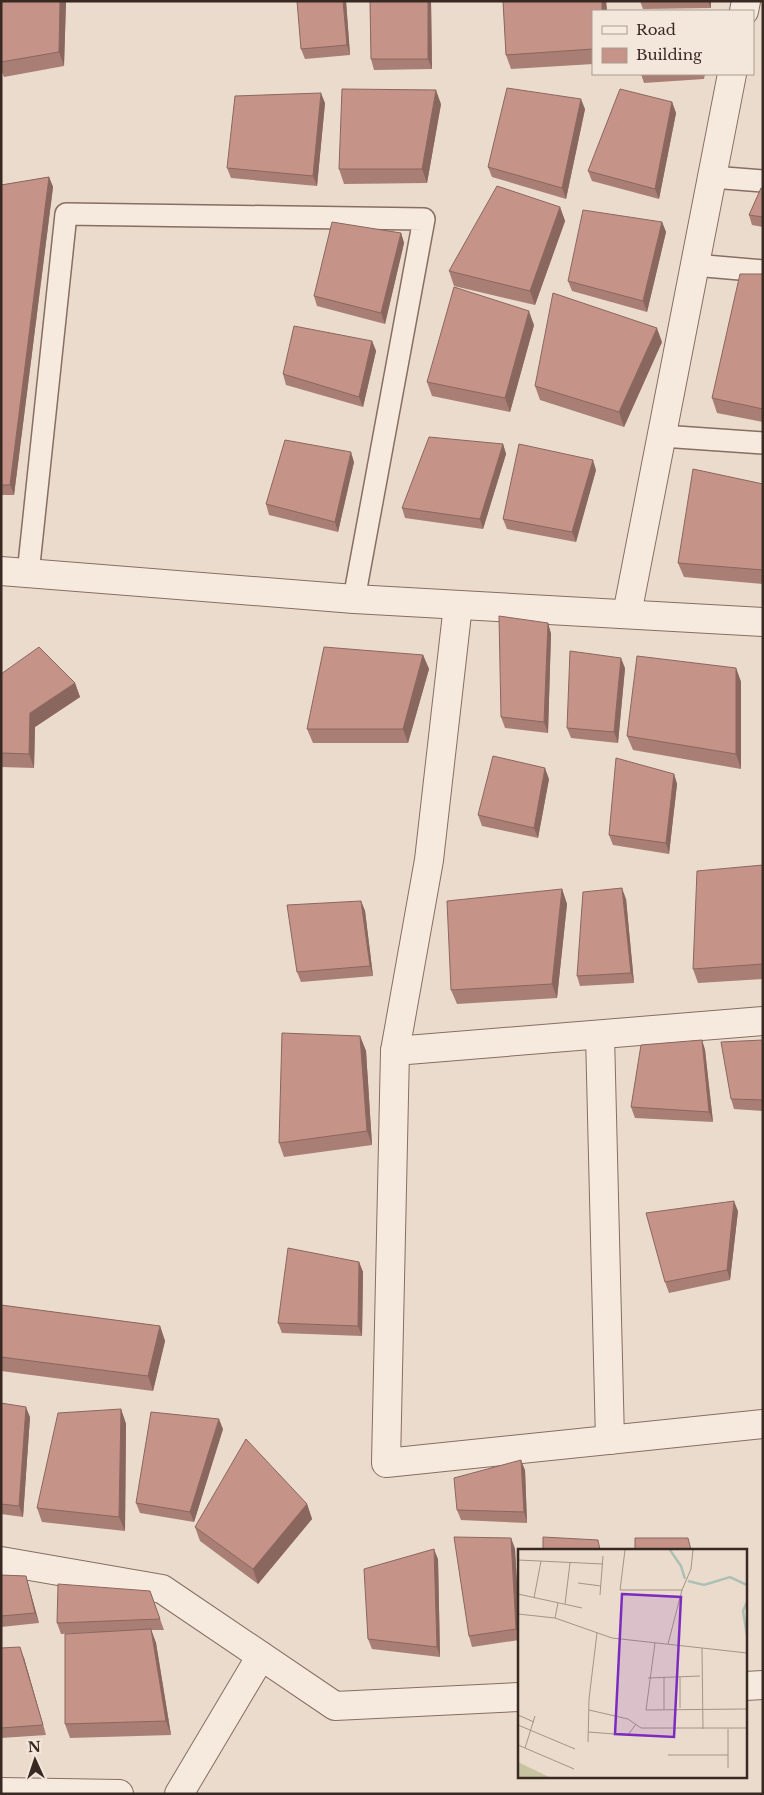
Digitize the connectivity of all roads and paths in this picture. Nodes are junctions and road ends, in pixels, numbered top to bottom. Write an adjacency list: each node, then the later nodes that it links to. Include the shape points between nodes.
1 (732, 75): 2 (street)
2 (712, 177): 3 (lane); 4 (street)
3 (763, 180)
4 (694, 265): 5 (lane); 6 (street)
5 (763, 270)
6 (662, 436): 7 (lane); 11 (street)
7 (763, 443)
8 (14, 572): 9 (street); 9 (lane, via 66,214 424,219)
9 (354, 599): 10 (street)
10 (458, 605): 11 (street); 15 (street, via 429,860)
11 (627, 614): 12 (street)
12 (763, 622)
13 (763, 1021): 14 (street)
14 (600, 1035): 15 (street); 17 (street)
15 (395, 1051): 17 (street, via 386,1463)
16 (763, 1424): 17 (street)
17 (610, 1440)
18 (1, 1561): 19 (street, via 162,1589)
19 (262, 1656): 22 (street, via 335,1706); 25 (street)
20 (763, 1685): 21 (street)
21 (746, 1686)
22 (518, 1697)
23 (1, 1792): 24 (street)
24 (119, 1794)
25 (179, 1794)

